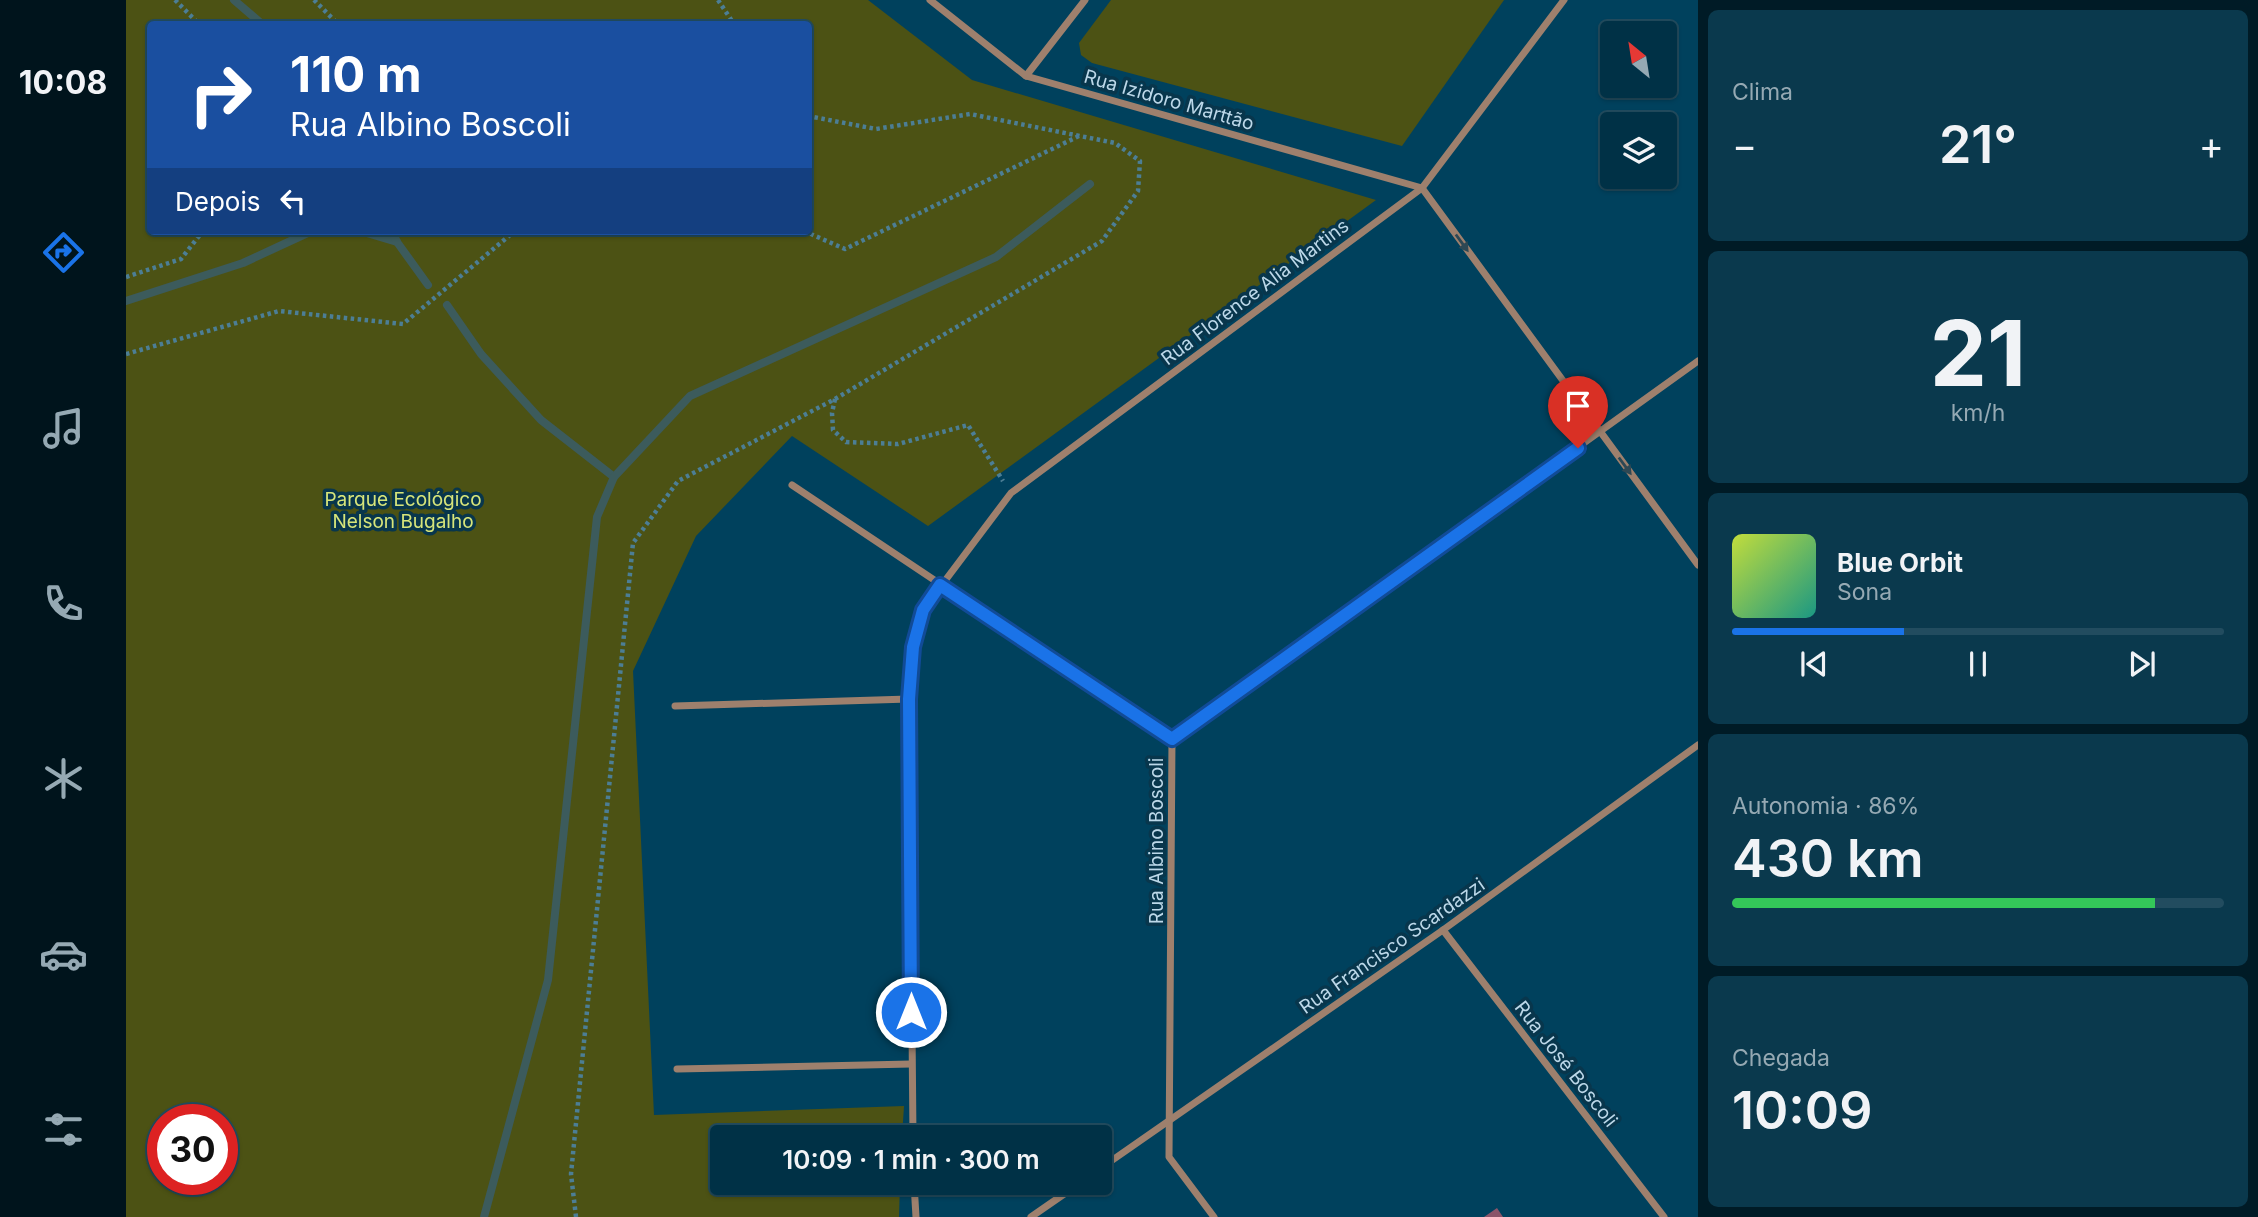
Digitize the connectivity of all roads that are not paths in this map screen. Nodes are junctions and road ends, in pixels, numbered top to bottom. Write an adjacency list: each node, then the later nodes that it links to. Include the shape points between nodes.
1 (930, 0): 4 (street, Rua Izidoro Marttão)
2 (1085, 0): 4 (street)
3 (1564, 0): 5 (street, Rua Florence Alia Martins)
4 (1026, 76): 5 (street, Rua Izidoro Marttão)
5 (1422, 188): 7 (street, one-way to 7); 10 (street, Rua Florence Alia Martins, via 1011,493)
6 (1698, 361): 7 (street)
7 (1600, 432): 9 (street, one-way to 9); 13 (street)
8 (792, 485): 10 (street, Rua Albino Boscoli)
9 (1698, 565)
10 (940, 585): 11 (street, Rua Florence Alia Martins, via 923,610 913,647); 13 (street, Rua Albino Boscoli)
11 (909, 699): 12 (street); 16 (street, Rua Florence Alia Martins)
12 (675, 706)
13 (1172, 739): 18 (street, Rua Albino Boscoli)
14 (1698, 745): 15 (street, Rua Francisco Scardazzi)
15 (1443, 930): 18 (street, Rua Francisco Scardazzi); 26 (street, Rua José Boscoli)
16 (911, 1064): 17 (street); 19 (street, Rua Florence Alia Martins)
17 (677, 1069)
18 (1169, 1121): 20 (street, Rua Francisco Scardazzi); 25 (street, Rua Albino Boscoli, via 1169,1157)
19 (913, 1125)
20 (1112, 1160)
21 (915, 1195): 23 (street)
22 (1063, 1195): 24 (street)
23 (916, 1217)
24 (1031, 1217)
25 (1214, 1217)
26 (1664, 1217)

